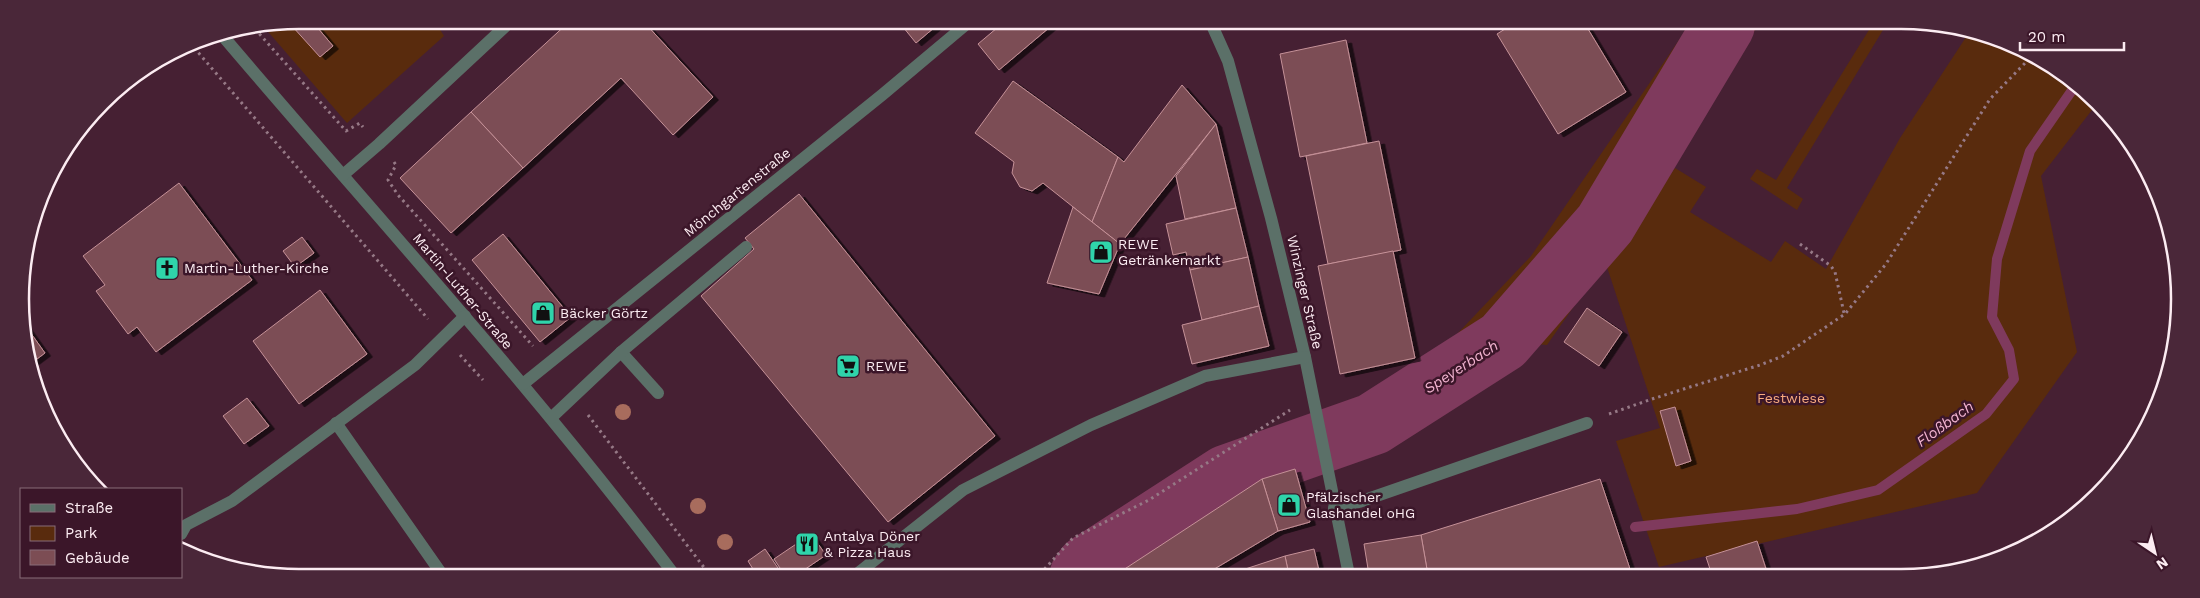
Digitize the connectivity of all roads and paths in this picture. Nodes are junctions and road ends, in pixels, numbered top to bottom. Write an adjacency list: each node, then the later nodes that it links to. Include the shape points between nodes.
1 (502, 29): 8 (street)
2 (961, 29): 17 (street, Mönchgartenstraße)
3 (1214, 29): 16 (street, Winzinger Straße, via 1228,61)
4 (258, 32): 8 (path, via 346,131 360,123)
5 (225, 39): 9 (street, Martin-Luther-Straße)
6 (195, 49): 14 (path)
7 (2028, 61): 12 (path, via 1990,99 1886,264)
8 (379, 144): 9 (street); 17 (path, via 396,165 388,180 398,195)
9 (342, 175): 13 (street, Martin-Luther-Straße)
10 (1800, 244): 12 (path, via 1835,272)
11 (746, 247): 15 (street)
12 (1844, 314): 25 (path, via 1775,359)
13 (465, 316): 14 (street); 19 (street, Martin-Luther-Straße)
14 (444, 337): 18 (path); 24 (street, via 415,365)
15 (621, 352): 20 (street); 21 (street)
16 (1305, 357): 22 (street, Winzinger Straße); 31 (street, via 1205,376 1092,425 963,490)
17 (548, 363): 19 (street, Mönchgartenstraße)
18 (484, 381)
19 (523, 384): 23 (street, Martin-Luther-Straße)
20 (658, 393)
21 (574, 397): 23 (street); 30 (path)
22 (1312, 399): 26 (street, Winzinger Straße); 32 (path, via 1149,500 1073,538)
23 (551, 418): 29 (street, Martin-Luther-Straße)
24 (336, 423): 27 (street, via 232,501); 28 (street)
25 (1587, 423): 26 (street)
26 (1334, 508): 33 (street, Winzinger Straße)
27 (183, 529)
28 (438, 569)
29 (669, 569)
30 (705, 569)
31 (864, 569)
32 (1045, 569)
33 (1348, 569)

